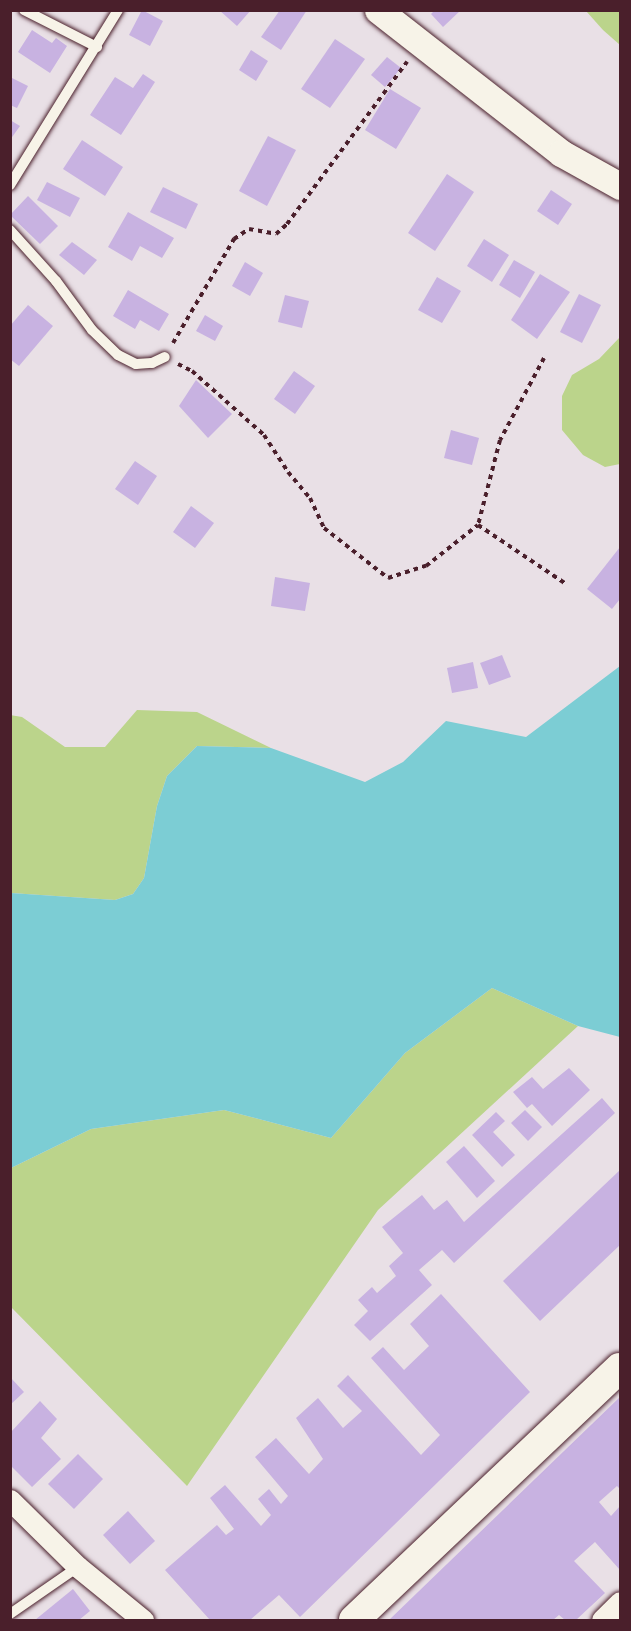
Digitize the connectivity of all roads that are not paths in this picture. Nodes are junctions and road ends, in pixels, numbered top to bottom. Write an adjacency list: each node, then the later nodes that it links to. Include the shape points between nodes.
1 (24, 10): 4 (lane)
2 (118, 10): 4 (lane)
3 (378, 10): 6 (street, via 561,153)
4 (97, 47): 5 (lane)
5 (10, 185)
6 (621, 186)
7 (10, 230): 8 (lane, via 56,281 92,330 118,355 136,364)
8 (165, 357)
9 (621, 1368): 15 (main road)
10 (10, 1500): 11 (street)
11 (78, 1567): 13 (lane); 14 (street)
12 (621, 1602): 16 (street)
13 (10, 1614)
14 (143, 1620)
15 (354, 1620)
16 (602, 1620)

